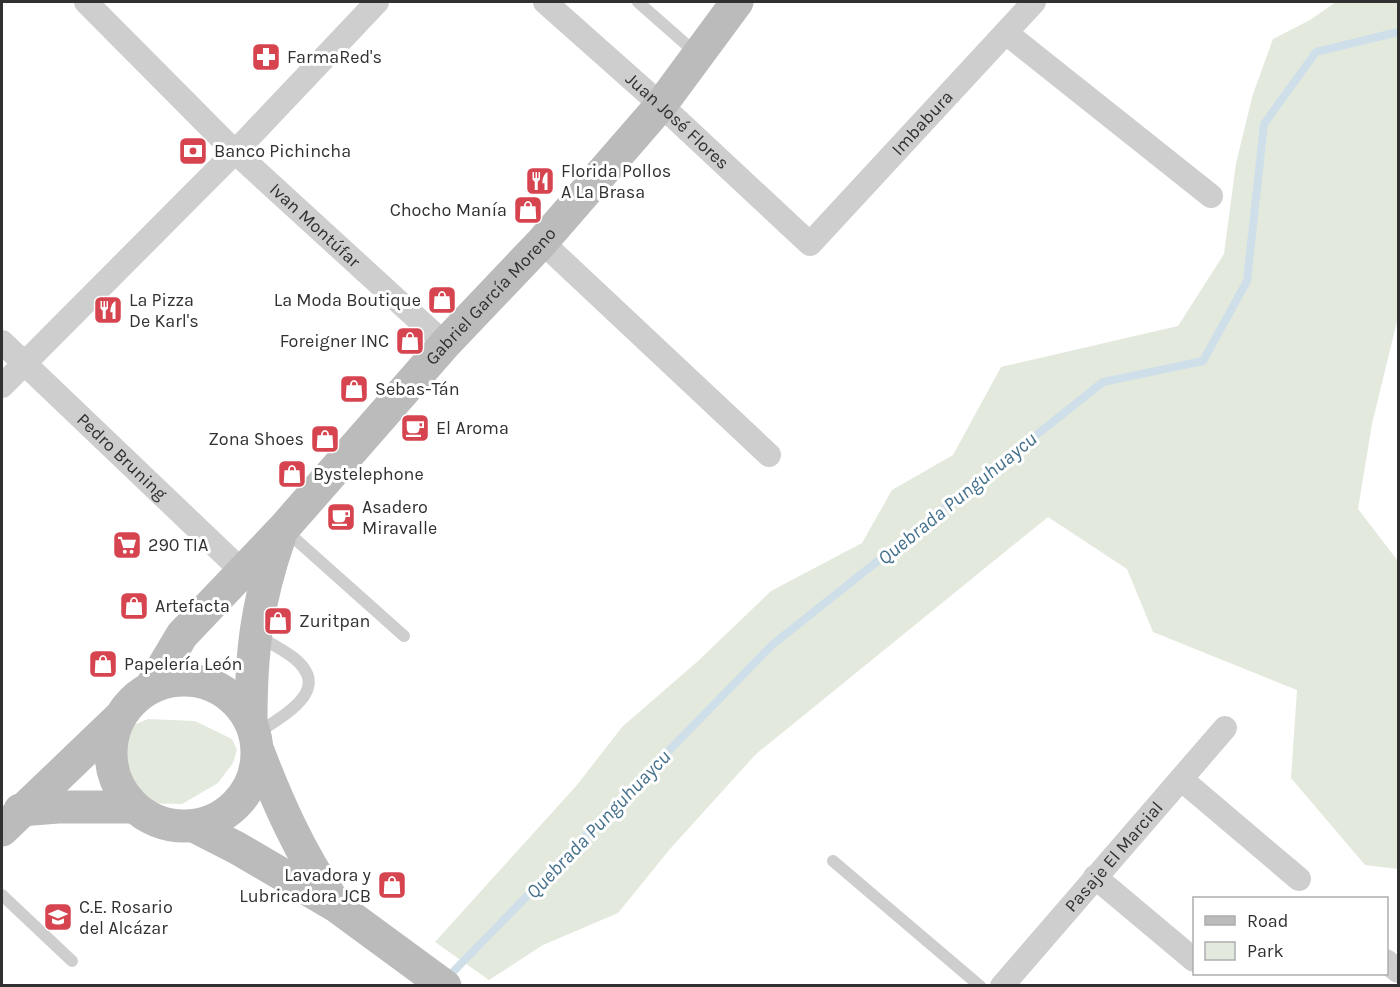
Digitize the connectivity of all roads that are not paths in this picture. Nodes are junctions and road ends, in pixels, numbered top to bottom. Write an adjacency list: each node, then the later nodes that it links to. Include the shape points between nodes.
1 (86, 2): 10 (street, Ivan Montúfar)
2 (376, 2): 10 (street)
3 (545, 2): 9 (street, Juan José Flores)
4 (638, 2): 8 (lane)
5 (737, 2): 8 (main road, Gabriel García Moreno)
6 (1034, 2): 7 (street, Imbabura)
7 (1006, 33): 11 (street); 13 (street, Imbabura)
8 (698, 55): 9 (main road, Gabriel García Moreno)
9 (661, 105): 12 (main road, Gabriel García Moreno); 13 (street, Juan José Flores)
10 (235, 152): 15 (street, Ivan Montúfar); 16 (street)
11 (1211, 196)
12 (542, 242): 15 (main road, Gabriel García Moreno); 18 (street)
13 (810, 244)
14 (2, 342): 16 (street, Pedro Bruning)
15 (446, 344): 19 (main road, Gabriel García Moreno)
16 (23, 363): 17 (street); 20 (street, Pedro Bruning)
17 (2, 386)
18 (769, 454)
19 (283, 529): 20 (main road, Gabriel García Moreno); 21 (main road, Gabriel García Moreno, via 267,574); 22 (lane)
20 (243, 572): 23 (main road, Gabriel García Moreno, via 182,635)
21 (255, 634): 26 (main road, Gabriel García Moreno, via 251,670); 26 (lane, via 294,658 310,683 292,709)
22 (404, 636)
23 (152, 687): 24 (main road, via 133,699); 26 (main road, via 179,679 207,683 232,696)
24 (119, 718): 28 (main road, via 112,738 112,769 116,783); 29 (main road)
25 (1225, 728): 27 (street, Pasaje El Marcial)
26 (255, 735): 30 (main road, via 257,768 241,800 220,817); 35 (main road, via 273,791 310,868)
27 (1180, 779): 32 (street, Pasaje El Marcial); 33 (street)
28 (134, 807): 29 (main road, via 68,806); 30 (main road, via 151,819 172,826)
29 (8, 811)
30 (194, 826): 35 (main road)
31 (833, 861): 39 (lane)
32 (1095, 877): 36 (street); 40 (street, Pasaje El Marcial)
33 (1299, 879)
34 (2, 895): 37 (lane)
35 (336, 906): 38 (main road)
36 (1193, 959)
37 (72, 961)
38 (438, 980)
39 (980, 986)
40 (1002, 986)

